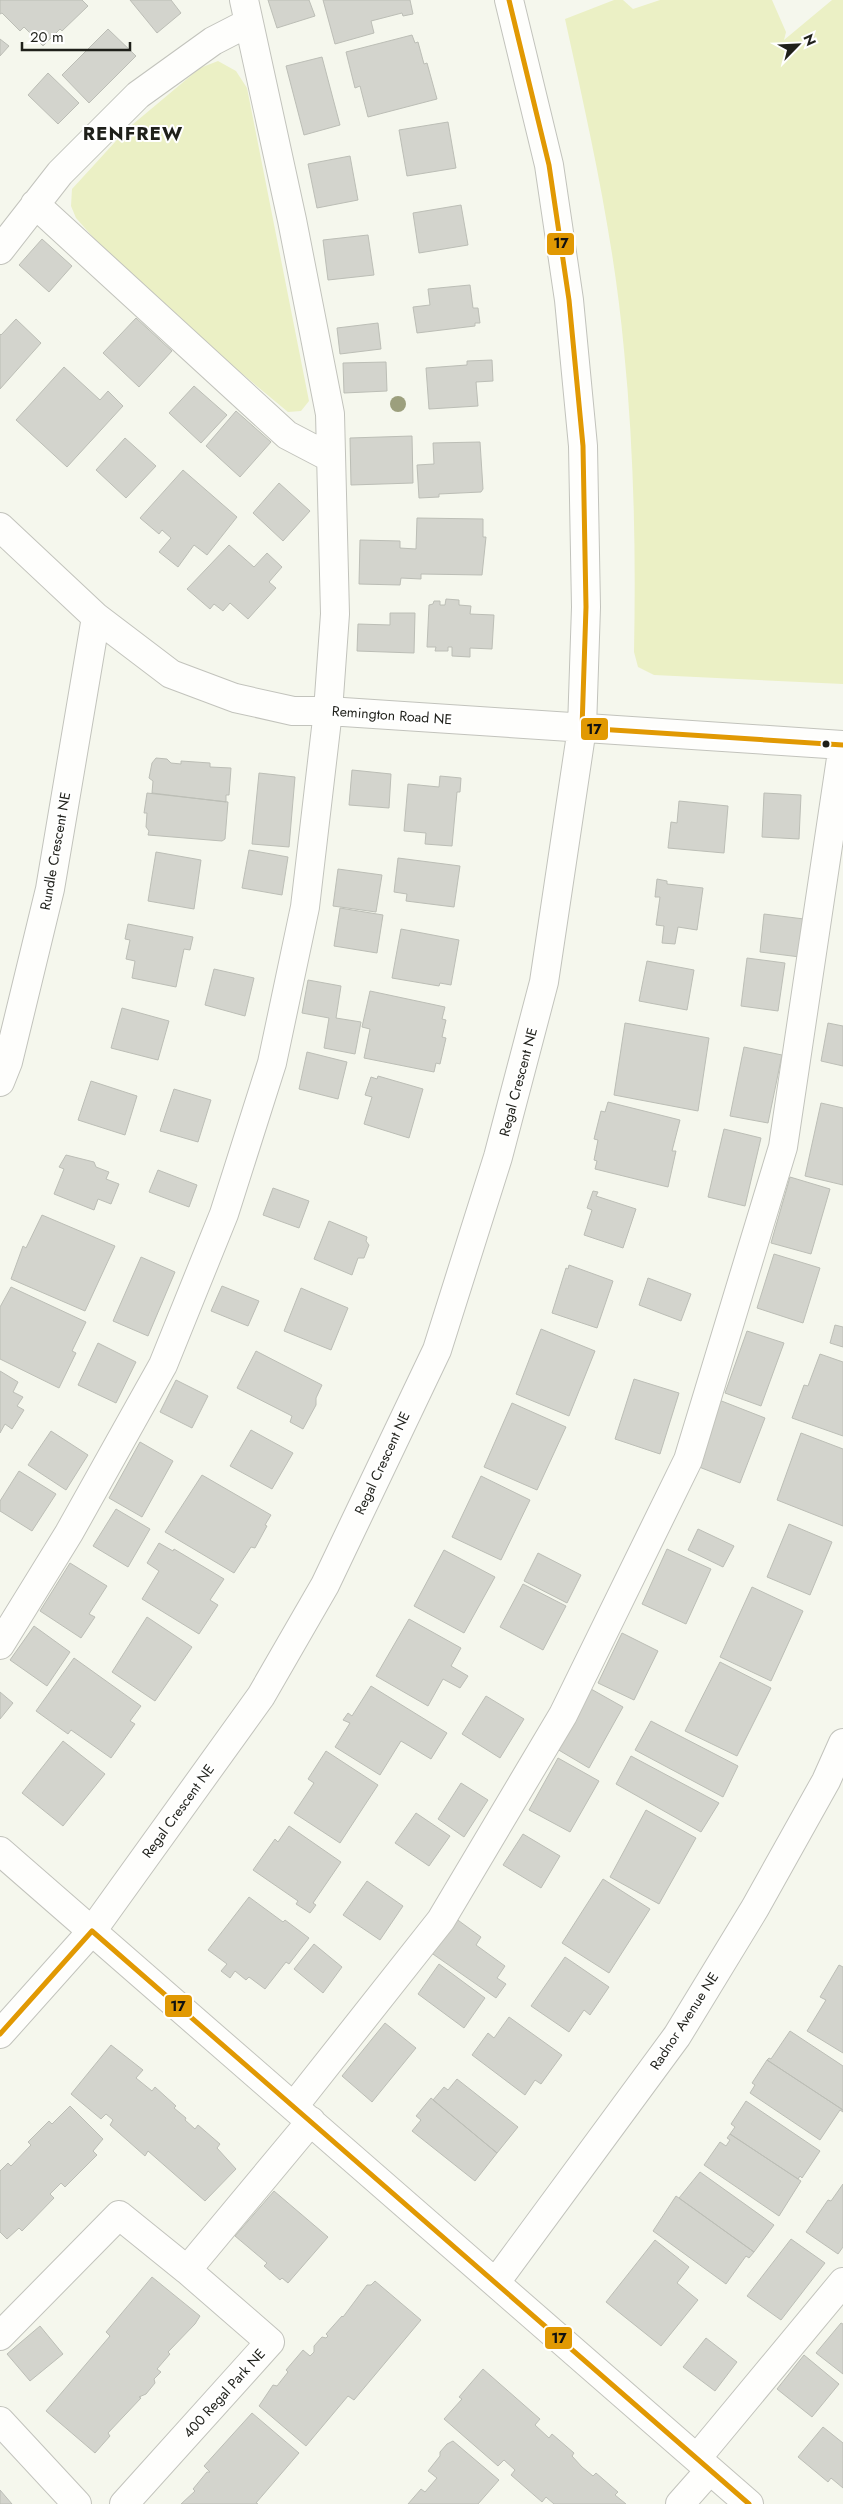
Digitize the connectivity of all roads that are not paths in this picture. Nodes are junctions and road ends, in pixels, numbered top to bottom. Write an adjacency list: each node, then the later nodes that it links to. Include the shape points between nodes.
1 (509, 0): 9 (street, Regal Crescent NE, via 549,165 569,300 584,446 586,607)
2 (246, 11): 3 (street, via 213,41 138,95 60,173); 5 (street, via 330,414)
3 (36, 204): 4 (street); 5 (street, via 287,435)
4 (0, 250)
5 (331, 458): 8 (street, via 335,614)
6 (0, 527): 7 (street, Remington Road NE)
7 (96, 617): 8 (street, Remington Road NE, via 171,674 235,698 293,711); 11 (street, Rundle Crescent NE, via 50,889 8,1062)
8 (328, 711): 9 (street, Remington Road NE); 12 (street, via 305,907 272,1063 224,1214 163,1365 69,1533)
9 (582, 728): 10 (street, Remington Road NE); 15 (street, Regal Crescent NE, via 544,982 498,1157 437,1350 325,1585 261,1696)
10 (843, 745): 17 (street, via 783,1147 688,1460 563,1715 441,1920)
11 (0, 1082)
12 (0, 1645)
13 (843, 1743): 19 (street, Radnor Avenue NE, via 826,1781 755,1908 677,2036)
14 (0, 1851): 15 (street)
15 (92, 1931): 16 (street, Regal Crescent NE); 17 (street)
16 (0, 2034)
17 (303, 2113): 18 (street); 19 (street)
18 (186, 2270): 21 (street, 400 Regal Park NE, via 119,2215); 25 (street, 400 Regal Park NE, via 270,2342)
19 (496, 2282): 23 (street)
20 (843, 2282): 23 (street)
21 (0, 2336)
22 (0, 2421): 24 (street)
23 (703, 2464): 26 (street); 27 (street)
24 (77, 2504)
25 (124, 2504)
26 (680, 2504)
27 (749, 2504)

